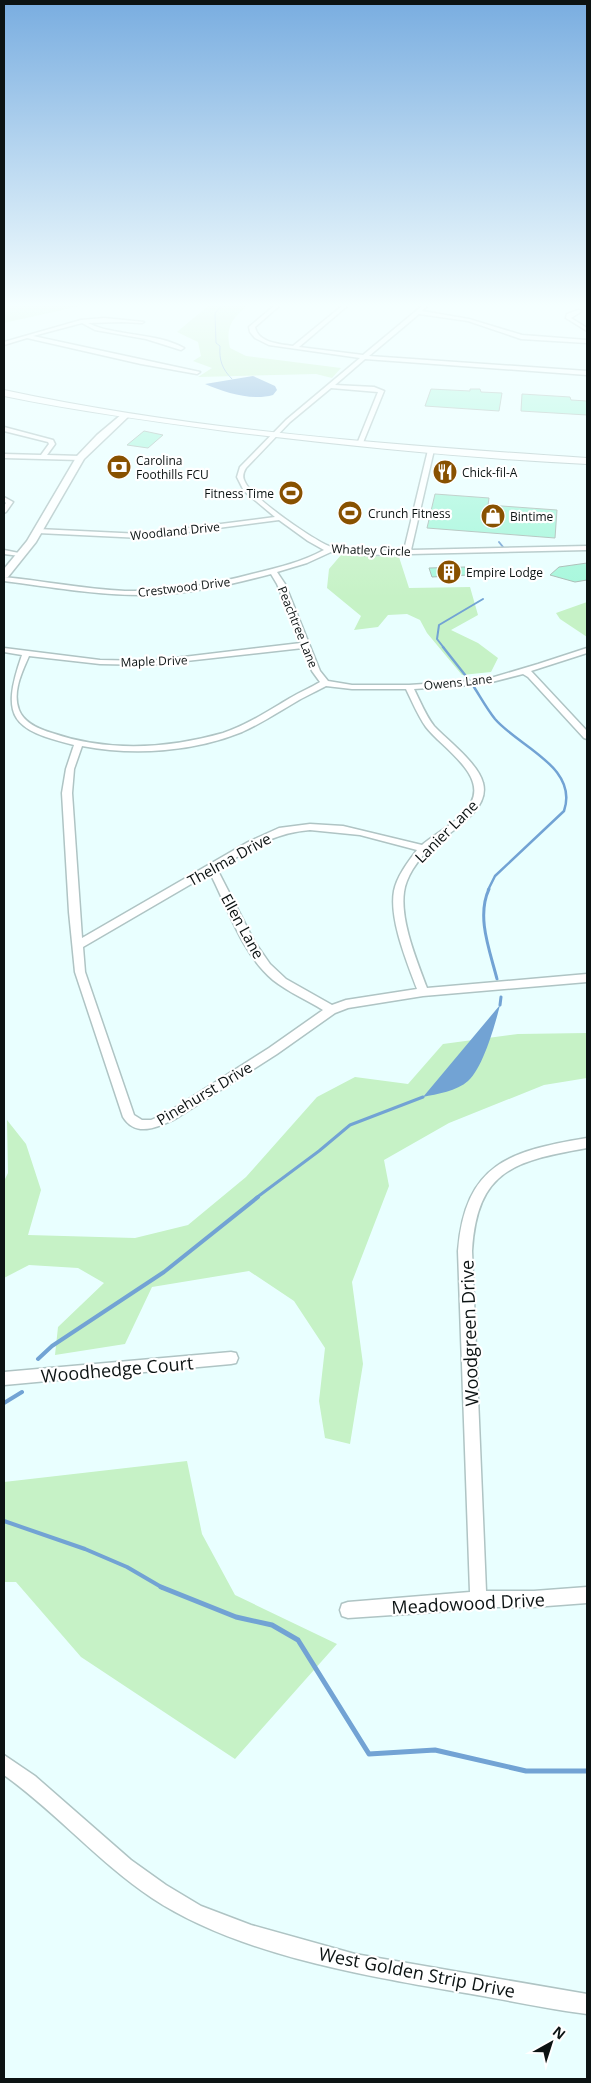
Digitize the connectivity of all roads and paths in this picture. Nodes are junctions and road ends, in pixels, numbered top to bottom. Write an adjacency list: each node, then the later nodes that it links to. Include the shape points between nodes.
1 (58, 403): 4 (main road)
2 (310, 403): 6 (street)
3 (376, 403): 7 (street)
4 (125, 416): 6 (main road); 11 (main road)
5 (4, 429): 10 (street, via 51,442)
6 (274, 434): 7 (main road); 15 (street, Whatley Circle, via 243,467 239,476 247,490)
7 (360, 444): 8 (main road)
8 (431, 450): 12 (main road); 20 (street)
9 (4, 456): 10 (street)
10 (44, 457): 11 (street)
11 (80, 458): 16 (main road)
12 (587, 461)
13 (4, 499): 14 (street, via 10,502)
14 (4, 511)
15 (281, 518): 16 (street, Woodland Drive, via 142,536); 18 (street, Whatley Circle)
16 (38, 530): 21 (main road)
17 (587, 548): 20 (street, Whatley Circle)
18 (329, 550): 20 (street, Whatley Circle); 22 (street, Crestwood Drive)
19 (4, 552): 21 (street)
20 (406, 552)
21 (20, 554): 23 (main road)
22 (273, 571): 24 (street, Crestwood Drive, via 215,585 144,593); 25 (street, Peachtree Lane)
23 (4, 575)
24 (4, 579)
25 (304, 645): 28 (street, Maple Drive, via 150,663 100,662); 30 (street, Peachtree Lane)
26 (4, 650): 28 (street, Maple Drive)
27 (587, 650): 29 (street, Owens Lane)
28 (26, 654): 33 (street, via 13,691 16,714 33,729)
29 (524, 671): 31 (street, Owens Lane, via 484,682); 32 (street)
30 (324, 683): 31 (street, Owens Lane, via 352,687); 33 (street, via 250,725 199,742 140,749)
31 (409, 687): 34 (street, Lanier Lane, via 429,725 472,770 482,789 474,807)
32 (587, 736)
33 (79, 744): 36 (street, Pinehurst Drive, via 70,769 67,793)
34 (424, 849): 35 (street, Thelma Drive, via 353,830 297,828 272,834); 38 (street, Lanier Lane, via 403,881 398,900)
35 (212, 868): 36 (street, Thelma Drive); 39 (street, Ellen Lane, via 268,969)
36 (77, 946): 39 (street, Pinehurst Drive, via 85,992 129,1117 139,1125 154,1124 171,1116)
37 (587, 978): 38 (street, Pinehurst Drive)
38 (423, 992): 39 (street, Pinehurst Drive, via 354,1002)
39 (331, 1010)
40 (587, 1143): 44 (street, Woodgreen Drive, via 531,1154 503,1167 484,1184 470,1212 465,1251)
41 (231, 1358): 42 (street, Woodhedge Court)
42 (4, 1380)
43 (587, 1595): 44 (street, Meadowood Drive)
44 (478, 1599): 45 (street, Meadowood Drive)
45 (348, 1610)
46 (4, 1764): 47 (street, West Golden Strip Drive, via 29,1782 124,1867 195,1913 251,1935 355,1964)
47 (587, 2004)

